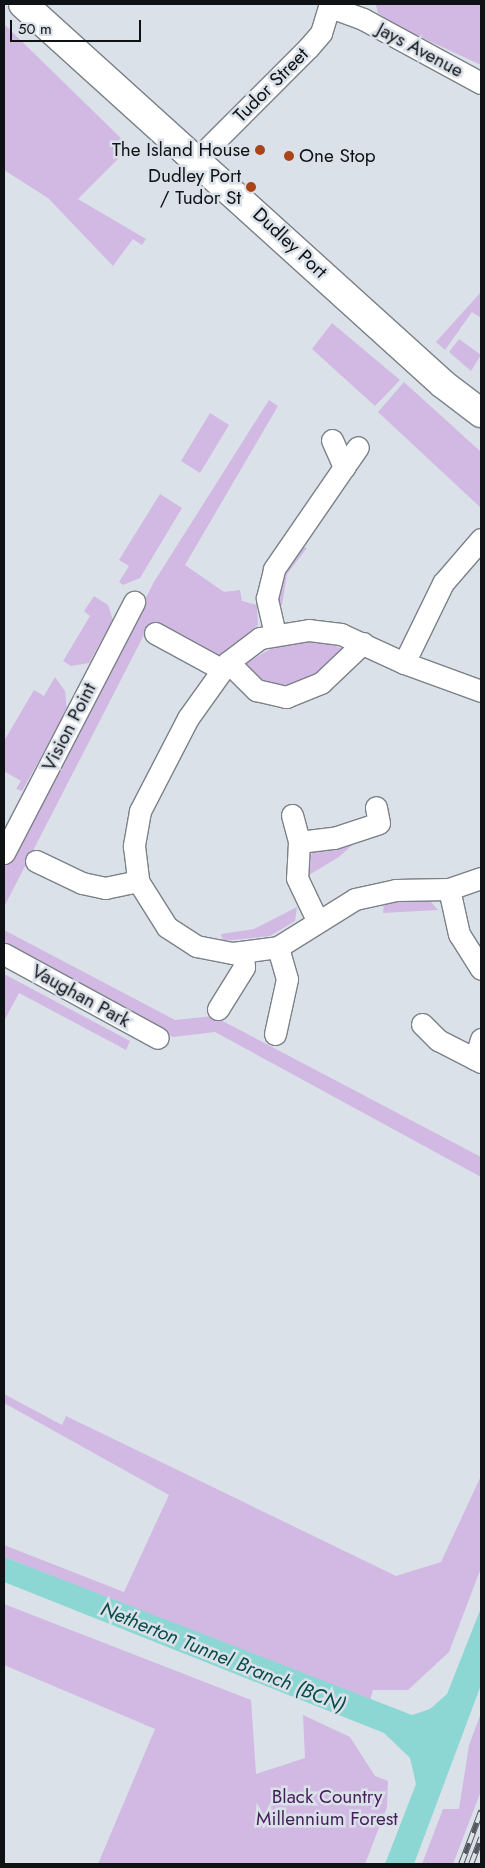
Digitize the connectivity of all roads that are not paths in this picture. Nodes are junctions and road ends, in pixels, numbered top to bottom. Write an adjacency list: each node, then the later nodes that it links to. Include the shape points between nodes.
1 (24, 4): 4 (highway, Dudley Port)
2 (341, 6): 3 (street, Jays Avenue); 4 (street, Tudor Street, via 308,48)
3 (481, 83)
4 (198, 158): 5 (highway, Dudley Port)
5 (443, 384): 6 (highway, Dudley Port); 7 (highway, Dudley Port)
6 (481, 413)
7 (481, 426)
8 (332, 440): 10 (street)
9 (358, 447): 10 (street)
10 (344, 467): 14 (street, via 274,569 268,598)
11 (481, 539): 16 (street, via 443,583)
12 (134, 602): 22 (street, Vision Point)
13 (155, 633): 17 (street)
14 (275, 634): 15 (street, via 325,631); 17 (street, via 260,638)
15 (363, 643): 16 (street); 17 (street, via 321,683 286,697 256,690)
16 (404, 663): 18 (street)
17 (225, 666): 25 (street, via 188,718 140,811 134,846)
18 (481, 691)
19 (376, 807): 21 (street, via 379,823 334,838)
20 (292, 815): 21 (street)
21 (299, 842): 27 (street, via 297,878 303,899)
22 (4, 852)
23 (36, 861): 25 (street, via 82,882 105,888)
24 (481, 878): 26 (street)
25 (138, 881): 29 (street, via 155,914 180,938 214,951)
26 (449, 889): 27 (street, via 374,893); 31 (street, via 459,934)
27 (317, 920): 28 (street)
28 (278, 947): 29 (street); 34 (street, via 288,979)
29 (244, 952): 32 (street, via 244,967)
30 (4, 954): 35 (street, Vaughan Park)
31 (481, 969)
32 (218, 1009)
33 (422, 1024): 37 (street, via 438,1040)
34 (275, 1034)
35 (158, 1038)
36 (481, 1039): 37 (street)
37 (478, 1060)

